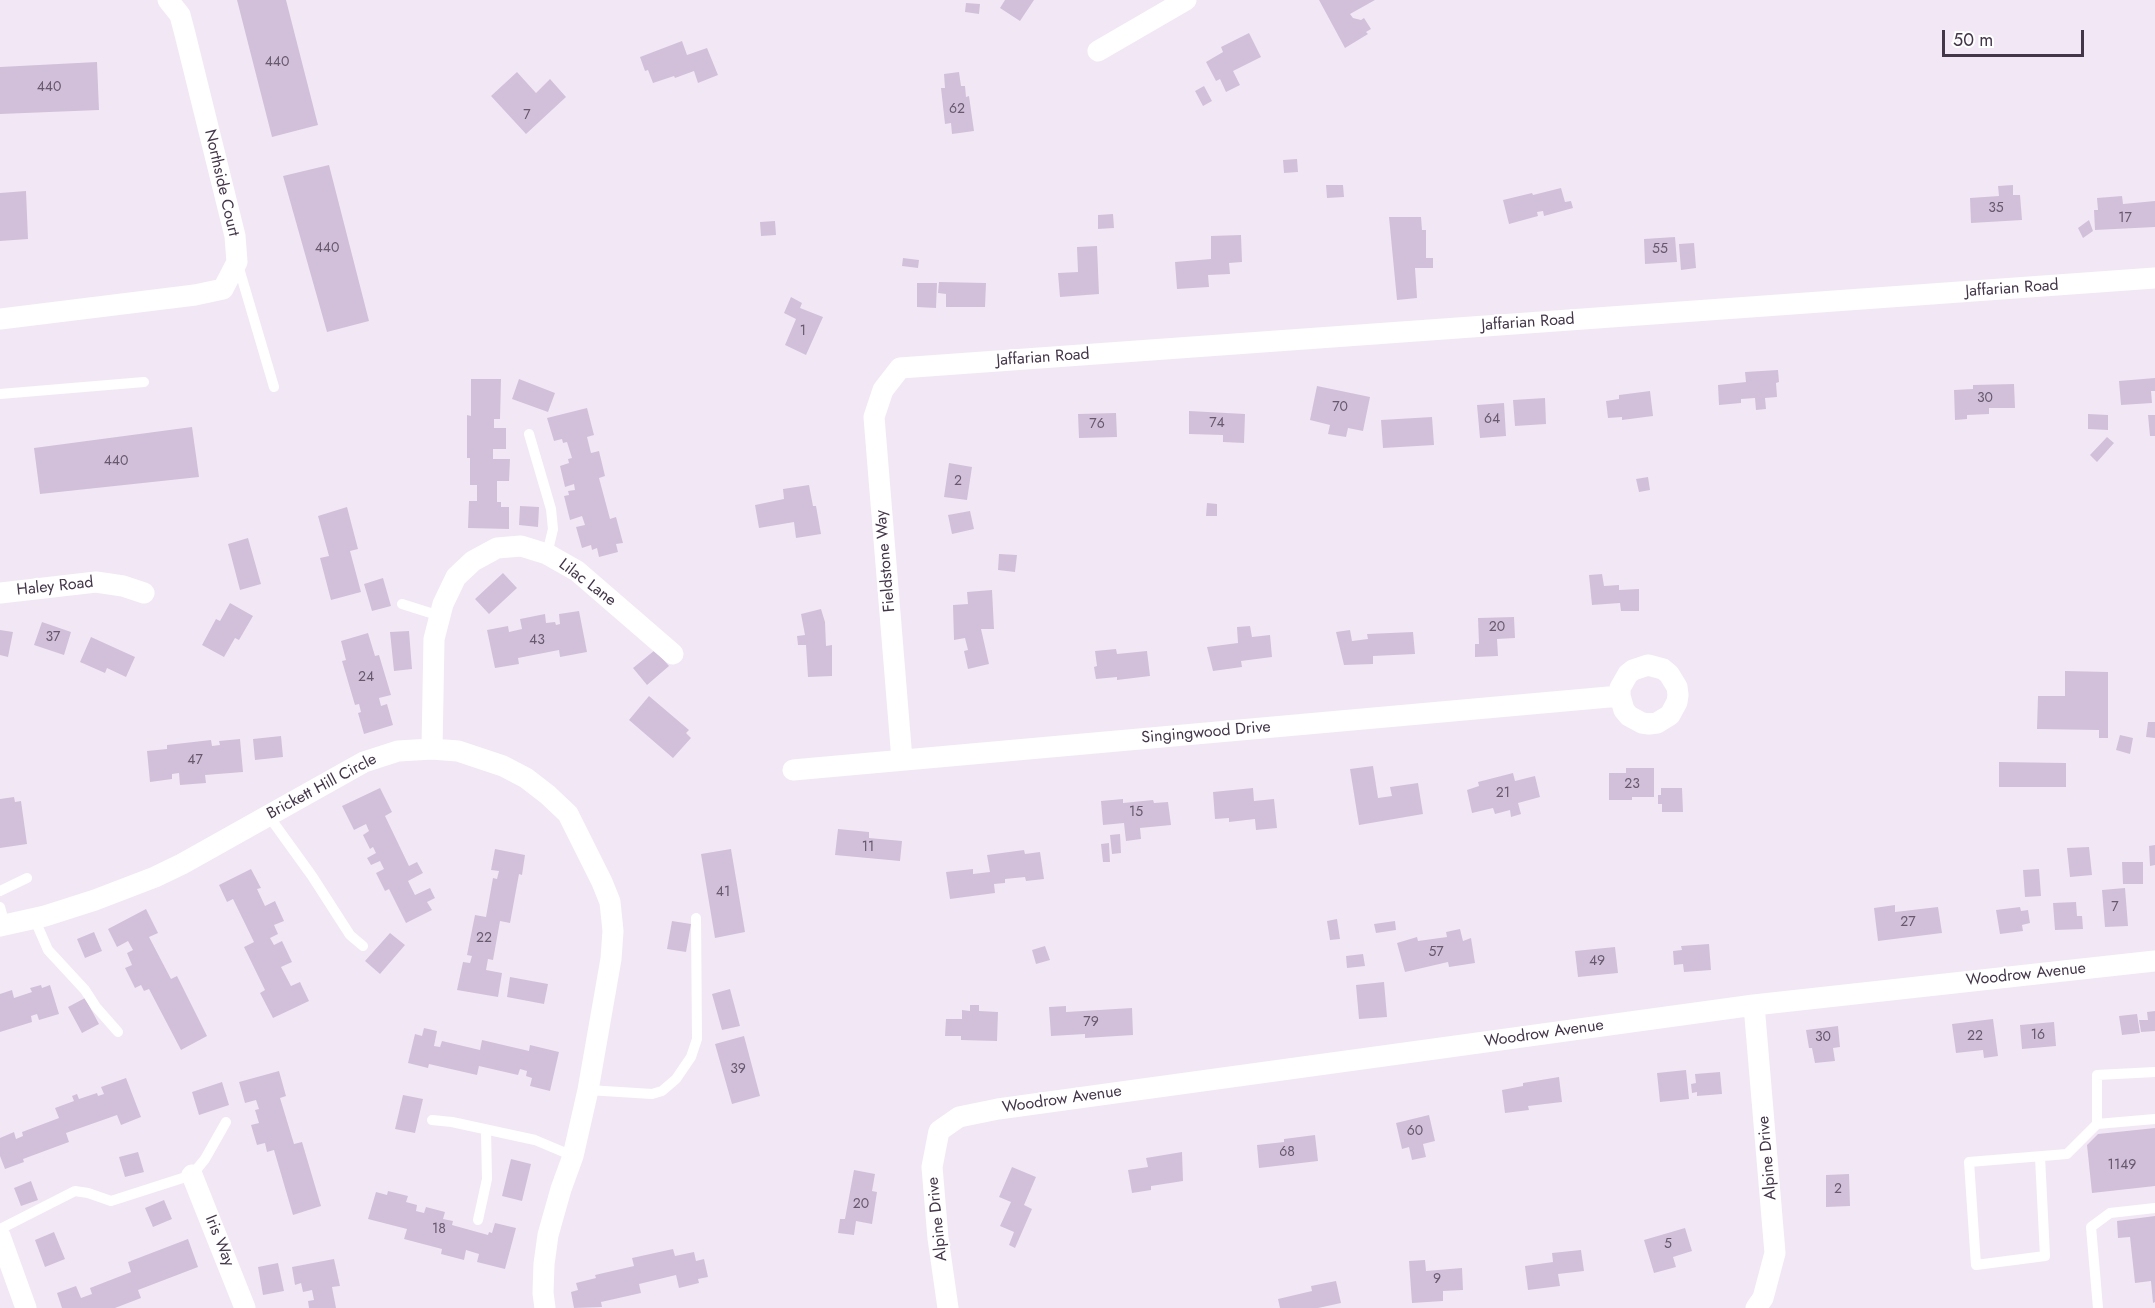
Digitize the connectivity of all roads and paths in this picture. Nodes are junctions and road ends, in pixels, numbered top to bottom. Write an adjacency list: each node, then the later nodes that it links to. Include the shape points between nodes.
1 (168, 0): 4 (street, Northside Court, via 180,15 235,236)
2 (1186, 0): 3 (street)
3 (1098, 51)
4 (237, 262): 6 (street, via 223,289); 9 (lane)
5 (2155, 279): 7 (street, Jaffarian Road)
6 (0, 319)
7 (900, 368): 20 (street, Fieldstone Way, via 883,390 874,417)
8 (144, 382): 10 (lane)
9 (274, 387)
10 (0, 394)
11 (529, 434): 12 (lane, via 551,509 553,530)
12 (547, 554): 16 (street, Lilac Lane, via 521,546 497,548 473,561 456,577); 17 (street, Lilac Lane, via 578,571)
13 (0, 593): 14 (street, Haley Road, via 96,582)
14 (144, 593)
15 (402, 604): 16 (lane)
16 (440, 616): 19 (street, Lilac Lane, via 434,639)
17 (673, 654)
18 (1620, 696): 20 (street, Singingwood Drive)
19 (432, 749): 22 (street, Brickett Hill Circle, via 398,751 364,762); 33 (street, Brickett Hill Circle, via 458,751 503,766 548,795 567,814 602,882 610,902 613,940)
20 (902, 760): 21 (street, Singingwood Drive)
21 (793, 770)
22 (268, 815): 25 (street, Brickett Hill Circle, via 155,877 112,895); 28 (lane, via 350,935)
23 (27, 878): 24 (lane)
24 (0, 891)
25 (34, 918): 27 (street, Brickett Hill Circle); 31 (lane, via 48,950)
26 (696, 918): 33 (lane, via 697,1039 690,1057 676,1079 662,1091 652,1094)
27 (2, 920)
28 (363, 946)
29 (2155, 961): 30 (street, Woodrow Avenue)
30 (1754, 1005): 39 (street, Woodrow Avenue, via 998,1109 958,1117); 51 (street, Alpine Drive, via 1775,1253 1763,1298)
31 (118, 1032)
32 (2155, 1072): 37 (lane, via 2097,1075)
33 (588, 1090): 40 (street, Brickett Hill Circle)
34 (2155, 1119): 37 (lane)
35 (432, 1120): 38 (lane)
36 (226, 1122): 42 (lane)
37 (2097, 1124): 41 (lane, via 2067,1154)
38 (486, 1131): 40 (lane, via 535,1140); 44 (lane, via 488,1179)
39 (939, 1131): 50 (street, Alpine Drive, via 932,1167)
40 (573, 1155): 49 (street, Brickett Hill Circle, via 548,1235)
41 (2040, 1156): 41 (lane, via 1969,1162 1976,1264 2045,1256)
42 (192, 1175): 45 (lane, via 111,1201 75,1191); 48 (street, Iris Way)
43 (2155, 1208): 52 (lane, via 2110,1213 2091,1227)
44 (478, 1220)
45 (0, 1229)
46 (0, 1236): 47 (street)
47 (26, 1308)
48 (245, 1308)
49 (545, 1308)
50 (948, 1308)
51 (1756, 1308)
52 (2098, 1308)

